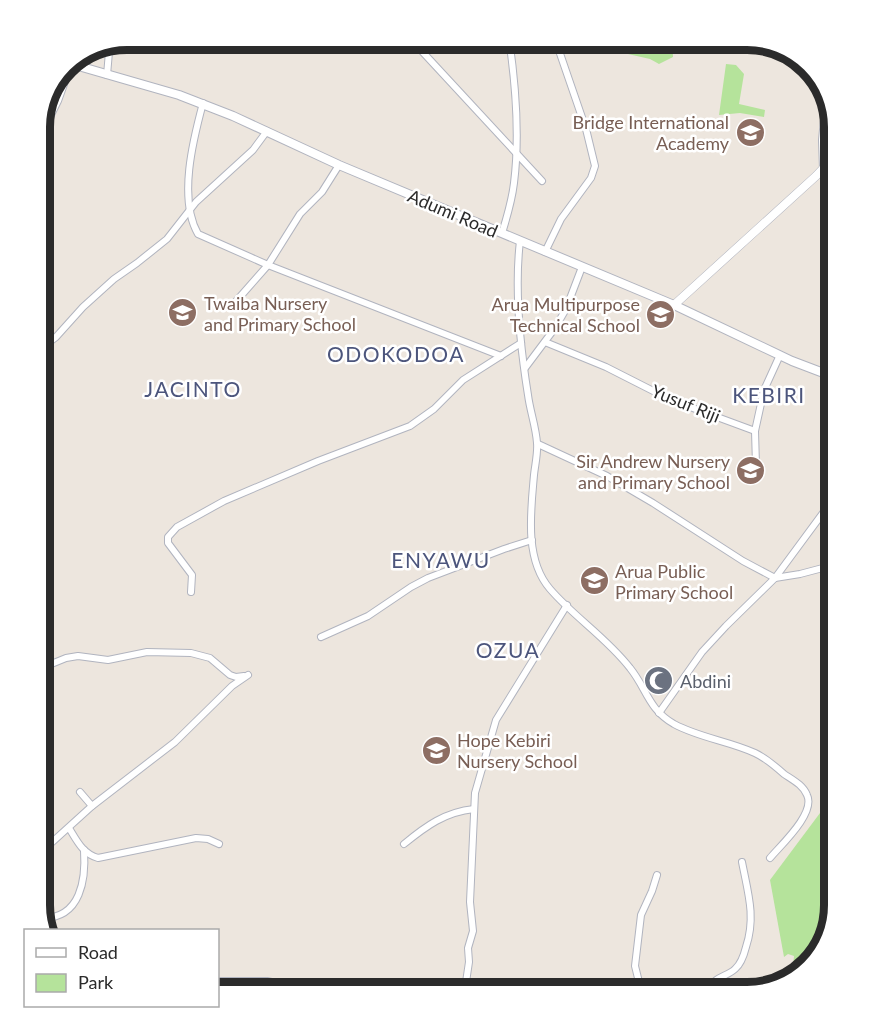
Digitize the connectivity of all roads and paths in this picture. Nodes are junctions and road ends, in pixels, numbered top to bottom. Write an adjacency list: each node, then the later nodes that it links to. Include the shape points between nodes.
1 (420, 49): 12 (street)
2 (510, 50): 12 (street)
3 (559, 50): 19 (street, via 595,166)
4 (109, 52): 6 (street)
5 (79, 67): 6 (main road, Adumi Road)
6 (108, 75): 8 (main road, Adumi Road)
7 (65, 81): 9 (street)
8 (203, 103): 11 (main road, Adumi Road); 16 (street, via 192,142)
9 (51, 115)
10 (824, 124): 14 (street)
11 (267, 131): 13 (main road, Adumi Road); 16 (street, via 253,150)
12 (517, 155): 15 (street); 17 (street)
13 (339, 165): 17 (main road, Adumi Road); 20 (street, via 322,192 300,214)
14 (823, 170): 22 (street)
15 (542, 181)
16 (190, 210): 20 (street, via 198,234); 24 (street, via 167,239 114,279)
17 (502, 233): 18 (main road, Adumi Road)
18 (520, 241): 19 (main road, Adumi Road); 26 (street, via 517,266)
19 (545, 252): 21 (main road, Adumi Road)
20 (268, 266): 23 (street); 28 (street)
21 (582, 267): 22 (main road, Adumi Road); 25 (street, via 566,309)
22 (674, 305): 27 (main road, Adumi Road)
23 (231, 307)
24 (50, 342)
25 (545, 342): 29 (street); 31 (street, Yusuf Riji, via 671,400)
26 (521, 343): 28 (street); 29 (street)
27 (780, 355): 30 (main road, Adumi Road); 31 (street, via 764,390)
28 (501, 356): 38 (street, via 462,380 434,409 410,426 257,486 177,527 168,543 192,575)
29 (525, 369): 32 (street)
30 (824, 373)
31 (755, 431): 33 (street)
32 (538, 444): 35 (street); 37 (street, via 607,476)
33 (756, 465)
34 (824, 512): 37 (street)
35 (532, 540): 39 (street, via 537,566 548,587); 40 (street, via 428,578 368,616)
36 (824, 568): 37 (street)
37 (775, 578): 42 (street, via 702,652)
38 (191, 592)
39 (567, 605): 42 (street, via 631,668); 45 (street, via 496,720 478,778)
40 (321, 637)
41 (49, 665): 44 (street, via 78,656 108,660 147,652 190,652 210,658 230,675 248,675 160,755)
42 (658, 713): 51 (street, via 699,734 758,754 808,795 805,816)
43 (80, 792): 44 (street)
44 (92, 806): 46 (street)
45 (474, 809): 48 (street, via 435,820); 57 (street, via 470,902 473,932)
46 (69, 828): 49 (street); 50 (street)
47 (219, 843): 50 (street, via 188,839 107,858 90,856)
48 (404, 844)
49 (49, 845)
50 (84, 850): 54 (street, via 84,880 79,895 62,915)
51 (770, 858)
52 (742, 862): 59 (street, via 749,891 750,937 736,968)
53 (657, 875): 58 (street, via 641,915 635,966)
54 (51, 918)
55 (219, 981): 56 (street)
56 (266, 982)
57 (466, 982)
58 (639, 982)
59 (715, 982)

